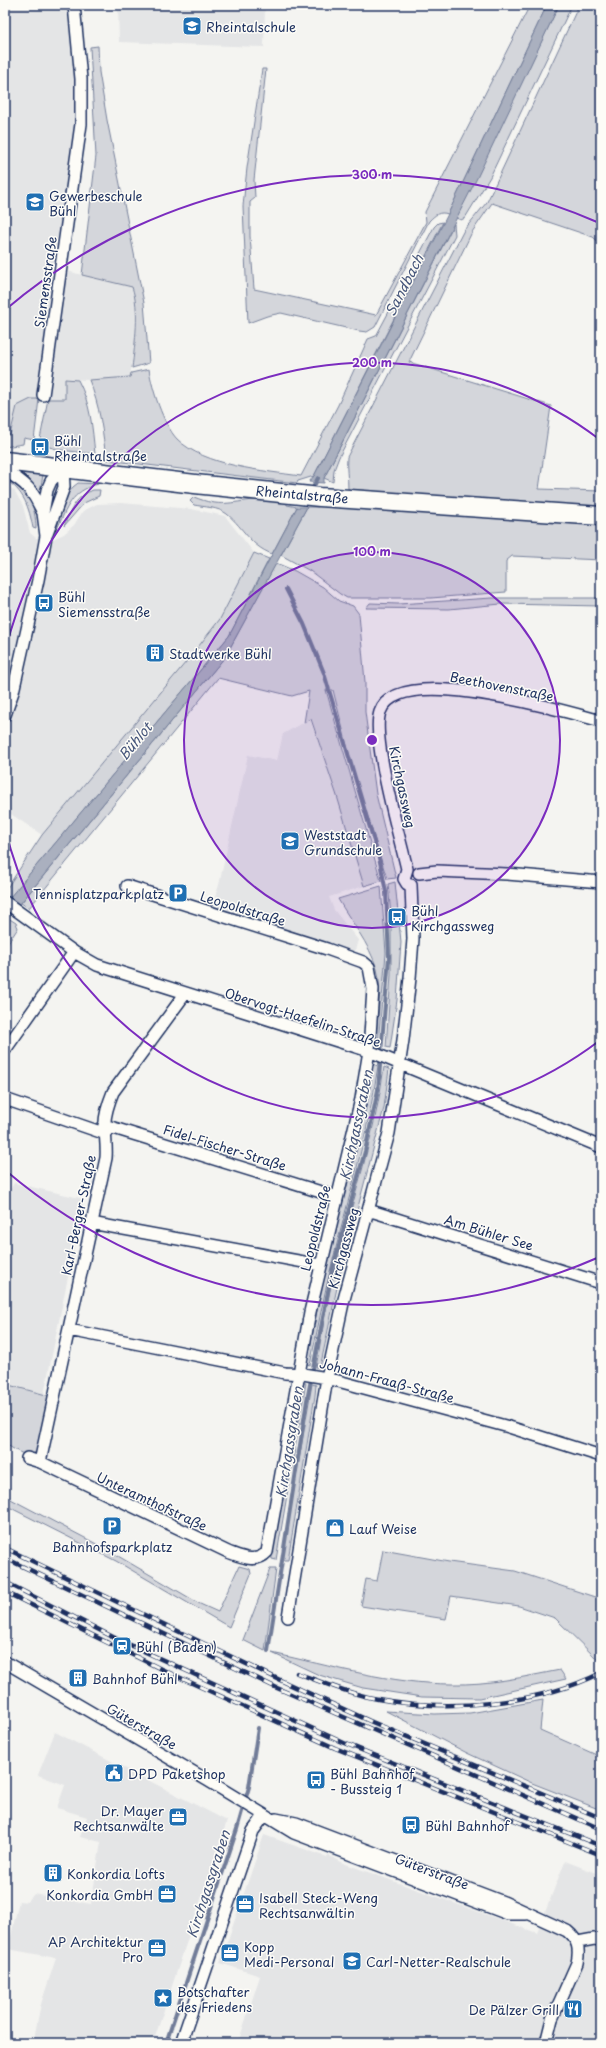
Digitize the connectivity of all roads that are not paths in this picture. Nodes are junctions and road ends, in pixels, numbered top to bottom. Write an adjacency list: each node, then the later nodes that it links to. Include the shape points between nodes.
1 (74, 5): 2 (street, Siemensstraße, via 81,79 81,124)
2 (43, 395)
3 (5, 461): 4 (main road, Rheintalstraße)
4 (62, 468): 6 (street, via 47,490); 7 (main road, Rheintalstraße, via 320,497); 8 (street, via 64,487)
5 (5, 471): 6 (street, via 30,488)
6 (43, 513): 8 (street)
7 (601, 516)
8 (46, 536): 10 (street, via 38,580)
9 (380, 710): 11 (street, Beethovenstraße, via 386,700 396,695 413,691 450,689); 12 (street, Kirchgassweg, via 378,726 384,769)
10 (5, 715)
11 (601, 721)
12 (407, 869): 13 (street, via 414,868); 16 (street, Kirchgassweg, via 405,881)
13 (419, 873): 14 (street, via 437,871 506,874); 16 (street, via 417,883)
14 (601, 882)
15 (127, 886): 21 (street, Leopoldstraße, via 363,962 369,967 374,989)
16 (411, 886): 22 (street, Kirchgassweg, via 412,951 407,1007)
17 (5, 902): 18 (street, Obervogt-Haefelin-Straße)
18 (74, 952): 19 (street, Obervogt-Haefelin-Straße, via 97,965); 20 (street)
19 (185, 994): 21 (street, Obervogt-Haefelin-Straße); 24 (street, Karl-Berger-Straße, via 113,1092 108,1105)
20 (5, 1050)
21 (372, 1053): 22 (street, Obervogt-Haefelin-Straße); 26 (street, Leopoldstraße, via 357,1124)
22 (396, 1062): 25 (street, Obervogt-Haefelin-Straße); 27 (street, Kirchgassweg, via 389,1133)
23 (5, 1099): 24 (street, Fidel-Fischer-Straße)
24 (105, 1130): 26 (street, Fidel-Fischer-Straße); 28 (street, Karl-Berger-Straße, via 106,1158)
25 (601, 1147)
26 (337, 1197): 29 (street, Leopoldstraße)
27 (368, 1210): 30 (street, Am Bühler See); 33 (street, Kirchgassweg)
28 (91, 1223): 29 (street); 31 (street, Karl-Berger-Straße)
29 (320, 1265): 32 (street, Leopoldstraße)
30 (601, 1283)
31 (68, 1330): 32 (street, Johann-Fraaß-Straße); 35 (street, Karl-Berger-Straße)
32 (300, 1374): 33 (street, Johann-Fraaß-Straße); 36 (street, Leopoldstraße, via 267,1552)
33 (323, 1377): 34 (street, Johann-Fraaß-Straße); 37 (street, Kirchgassweg)
34 (600, 1453)
35 (33, 1462): 36 (street, Unteramthofstraße, via 222,1550 251,1560)
36 (262, 1558)
37 (288, 1617)
38 (5, 1662): 39 (street, Güterstraße)
39 (264, 1816): 41 (street, Güterstraße, via 294,1833 432,1886 508,1914 526,1914 567,1931); 42 (street, via 253,1831)
40 (601, 1940): 41 (street)
41 (578, 1942): 43 (street, via 577,1963 552,2019)
42 (181, 2043)
43 (546, 2043)

